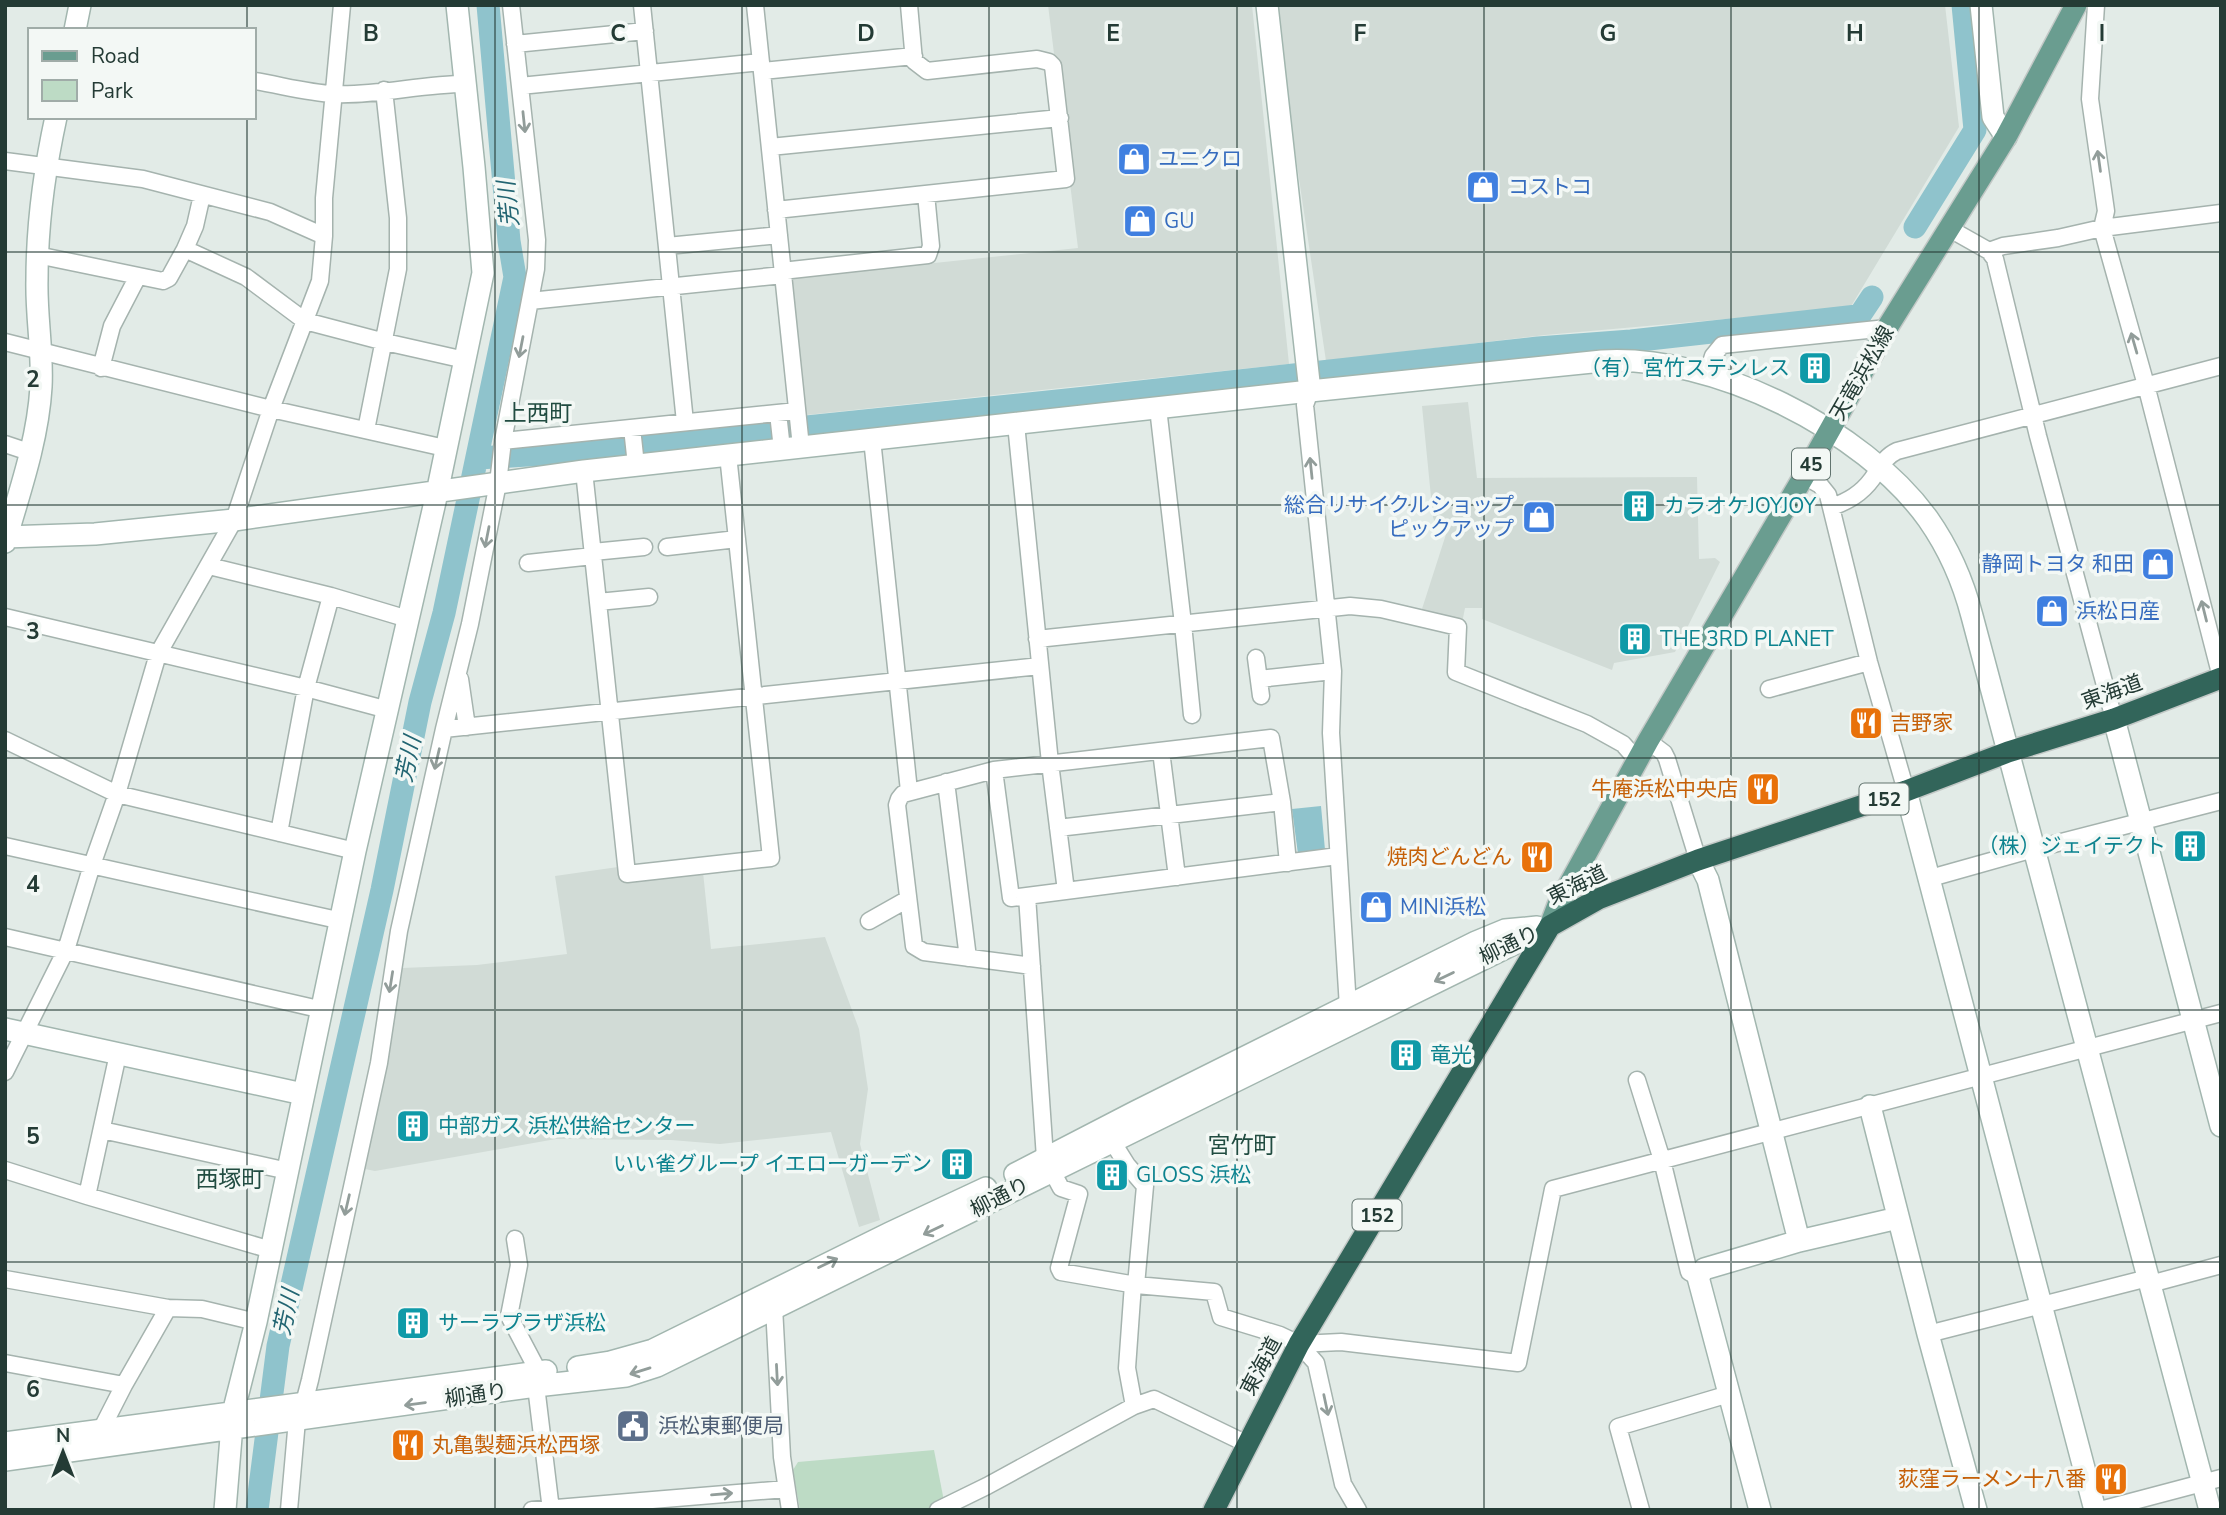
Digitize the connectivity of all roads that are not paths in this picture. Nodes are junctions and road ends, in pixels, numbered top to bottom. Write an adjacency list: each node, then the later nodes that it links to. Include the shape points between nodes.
1 (80, 5): 12 (street)
2 (342, 5): 22 (street)
3 (457, 5): 19 (street)
4 (511, 5): 14 (street)
5 (642, 5): 13 (street)
6 (755, 5): 16 (street)
7 (909, 5): 15 (street)
8 (1267, 5): 54 (street)
9 (1981, 5): 25 (street, via 1993,117)
10 (2076, 5): 25 (main road, 天竜浜松線 / 45)
11 (2096, 5): 33 (street, one-way to 11, via 2106,211 2090,99)
12 (75, 28)
13 (645, 31): 14 (street); 17 (street)
14 (515, 44): 20 (street)
15 (914, 56): 16 (street); 23 (street, via 927,71 1037,59 1049,62 1055,72)
16 (761, 66): 17 (street); 26 (street)
17 (649, 73): 20 (street); 37 (street)
18 (256, 80): 22 (street)
19 (465, 84): 21 (street); 50 (street, via 483,273)
20 (520, 86): 44 (street, one-way to 44, via 537,240)
21 (384, 90): 22 (street); 48 (street, via 398,218 398,269)
22 (334, 94): 36 (street)
23 (1060, 118): 26 (street); 29 (street, via 1066,179)
24 (56, 119): 28 (street)
25 (2006, 137): 34 (main road, 天竜浜松線 / 45)
26 (769, 147): 31 (street)
27 (5, 161): 28 (street)
28 (46, 166): 30 (street, via 137,177); 40 (street)
29 (926, 194): 31 (street); 41 (street, via 928,255)
30 (202, 195): 36 (street, via 275,214); 38 (street)
31 (776, 209): 35 (street)
32 (2221, 213): 33 (street)
33 (2102, 228): 39 (street); 55 (street, one-way to 33)
34 (1950, 229): 39 (street); 46 (main road, 天竜浜松線 / 45)
35 (779, 235): 37 (street); 41 (street)
36 (324, 236): 45 (street, via 321,275)
37 (667, 246): 43 (street)
38 (185, 249): 42 (street, via 166,280); 45 (street, via 246,277)
39 (1989, 251): 60 (street, via 1995,259)
40 (37, 255): 42 (street); 49 (street)
41 (783, 273): 43 (street); 58 (street)
42 (138, 276): 52 (street, via 113,326)
43 (671, 286): 44 (street); 61 (street)
44 (530, 301): 69 (street, one-way to 69)
45 (305, 321): 48 (street); 57 (street)
46 (1886, 328): 53 (street, via 1722,345); 65 (main road, 天竜浜松線 / 45)
47 (5, 342): 49 (street)
48 (385, 342): 50 (street); 63 (street)
49 (41, 352): 52 (street); 71 (street, via 40,401)
50 (465, 360): 70 (street)
51 (2221, 366): 55 (street)
52 (102, 368): 57 (street)
53 (1707, 375): 54 (street, via 1619,360); 65 (street, via 1754,391)
54 (1309, 379): 56 (street); 91 (street, one-way to 54, via 1304,405)
55 (2146, 385): 60 (street); 102 (street, one-way to 55)
56 (1157, 408): 62 (street); 94 (street)
57 (271, 409): 63 (street); 80 (street)
58 (797, 414): 59 (street); 67 (street)
59 (778, 416): 61 (street); 67 (street)
60 (2034, 416): 74 (street, via 1897,450); 110 (street)
61 (685, 422): 64 (street)
62 (1016, 424): 66 (street); 95 (street)
63 (366, 430): 70 (street)
64 (632, 430): 69 (street); 73 (street)
65 (1829, 431): 74 (street); 76 (main road, 天竜浜松線 / 45)
66 (872, 439): 67 (street); 103 (street)
67 (791, 443): 72 (street)
68 (5, 444): 71 (street)
69 (503, 445): 77 (street)
70 (445, 449): 78 (street)
71 (29, 452): 81 (street)
72 (728, 455): 73 (street); 82 (street)
73 (635, 458): 75 (street)
74 (1879, 467): 79 (street, via 1851,501); 116 (street, via 1928,520 1958,572)
75 (584, 471): 77 (street); 85 (street)
76 (1804, 476): 79 (street, via 1822,486); 114 (main road, 天竜浜松線 / 45)
77 (496, 479): 78 (street); 100 (street, one-way to 100)
78 (442, 491): 80 (street); 93 (street)
79 (1832, 507): 98 (street)
80 (234, 520): 81 (street); 87 (street)
81 (6, 539)
82 (737, 539): 84 (street); 106 (street)
83 (644, 547): 85 (street)
84 (667, 547)
85 (593, 554): 86 (street); 90 (street)
86 (528, 563)
87 (209, 566): 88 (street); 96 (street)
88 (331, 596): 93 (street); 104 (street)
89 (649, 597): 90 (street)
90 (598, 603): 108 (street)
91 (1326, 609): 94 (street); 101 (street); 117 (street, via 1373,607 1458,627 1456,672 1587,724 1623,744)
92 (5, 617): 96 (street)
93 (408, 619): 107 (street)
94 (1183, 624): 95 (street); 109 (street)
95 (1037, 639): 99 (street)
96 (158, 654): 104 (street); 123 (street)
97 (1256, 658): 101 (street, via 1260,688)
98 (1869, 662): 105 (street); 122 (street)
99 (1040, 666): 103 (street); 118 (street)
100 (459, 669): 111 (street); 112 (street)
101 (1333, 671): 133 (street, via 1331,733)
102 (2221, 677): 110 (highway, 東海道 / 152)
103 (897, 681): 106 (street); 121 (street)
104 (306, 688): 107 (street); 129 (street)
105 (1769, 689)
106 (754, 696): 108 (street); 108 (street, via 771,858 666,870 627,874)
107 (388, 710): 132 (street)
108 (610, 711): 111 (street)
109 (1192, 715)
110 (2114, 719): 116 (highway, 東海道 / 152); 127 (street)
111 (467, 727): 112 (street)
112 (444, 729): 190 (street, one-way to 190, via 399,931 379,1063)
113 (5, 740): 123 (street)
114 (1648, 741): 117 (main road, 天竜浜松線 / 45); 134 (street, via 1667,759)
115 (1161, 751): 118 (street); 125 (street, via 1271,738); 126 (street)
116 (2008, 752): 122 (highway, 東海道 / 152); 131 (street)
117 (1638, 761): 144 (main road, 天竜浜松線 / 45)
118 (1050, 764): 119 (street); 128 (street)
119 (994, 770): 120 (street); 140 (street, via 1011,898)
120 (946, 782): 121 (street); 147 (street)
121 (909, 791): 141 (street, via 897,805)
122 (1906, 791): 134 (highway, 東海道 / 152); 138 (street)
123 (117, 794): 129 (street); 136 (street)
124 (2221, 801): 127 (street)
125 (1282, 802): 126 (street); 135 (street)
126 (1169, 815): 128 (street); 137 (street)
127 (2140, 822): 131 (street); 152 (street)
128 (1058, 828): 139 (street)
129 (279, 833): 132 (street)
130 (5, 846): 136 (street)
131 (2034, 849): 138 (street); 154 (street)
132 (355, 851): 142 (street)
133 (1338, 856): 135 (street); 149 (street)
134 (1698, 860): 144 (highway, 東海道 / 152, via 1598,899); 163 (street, via 1708,880)
135 (1288, 863): 137 (street)
136 (92, 865): 142 (street); 146 (street)
137 (1177, 877): 139 (street)
138 (1927, 879): 157 (street)
139 (1066, 891): 140 (street)
140 (1027, 896): 148 (street)
141 (908, 899): 143 (street); 147 (street, via 912,940 918,950)
142 (342, 921): 150 (street)
143 (869, 921)
144 (1550, 926): 149 (street, 柳通り, via 1504,930); 164 (street, 柳通り, one-way to 164); 184 (highway, 東海道 / 152)
145 (5, 937): 146 (street)
146 (66, 950): 150 (street); 153 (street)
147 (968, 958): 148 (street)
148 (1032, 966): 166 (street)
149 (1348, 1007): 166 (street, 柳通り)
150 (323, 1010): 159 (street)
151 (2221, 1013): 152 (street)
152 (2193, 1020): 154 (street); 161 (street)
153 (14, 1031): 155 (street); 156 (street)
154 (2087, 1048): 157 (street); 177 (street)
155 (118, 1054): 159 (street); 162 (street)
156 (5, 1072)
157 (1981, 1076): 160 (street); 179 (street)
158 (1637, 1080): 165 (street)
159 (303, 1094): 168 (street)
160 (1870, 1106): 163 (street); 170 (street)
161 (2221, 1126)
162 (102, 1130): 168 (street); 169 (street)
163 (1772, 1131): 165 (street); 172 (street)
164 (1112, 1141): 166 (street, 柳通り); 178 (street, via 1145,1186)
165 (1662, 1160): 175 (street, via 1689,1272); 184 (street, via 1553,1189 1518,1363 1340,1342)
166 (1048, 1164): 178 (street, via 1061,1188 1079,1194 1061,1272); 180 (street, 柳通り, one-way to 180); 186 (street, 柳通り, one-way to 166, via 653,1350 890,1233)
167 (5, 1170): 169 (street)
168 (288, 1171): 173 (street)
169 (87, 1196): 173 (street)
170 (1898, 1218): 172 (street); 183 (street)
171 (515, 1239): 186 (street, via 519,1265 509,1316)
172 (1799, 1241): 175 (street, via 1704,1269)
173 (271, 1250): 182 (street)
174 (2221, 1265): 177 (street)
175 (1698, 1277): 188 (street)
176 (5, 1279): 181 (street)
177 (2149, 1281): 179 (street); 196 (street)
178 (1135, 1285): 184 (street, via 1214,1292 1220,1317); 189 (street, via 1127,1368)
179 (2040, 1305): 183 (street); 210 (street)
180 (774, 1307): 186 (street, 柳通り, one-way to 186, via 626,1376); 197 (street, one-way to 197)
181 (168, 1308): 182 (street, via 202,1309); 187 (street)
182 (256, 1322): 191 (street)
183 (1928, 1334): 209 (street)
184 (1299, 1344): 194 (highway, 東海道 / 152); 206 (street, one-way to 206, via 1315,1363 1343,1484)
185 (5, 1363): 187 (street)
186 (537, 1379): 190 (street, 柳通り); 198 (street)
187 (124, 1385): 192 (street)
188 (1729, 1394): 207 (street, via 1618,1427); 208 (street)
189 (1134, 1406): 194 (street, via 1154,1399); 204 (street)
190 (297, 1412): 191 (street, 柳通り); 200 (street)
191 (237, 1420): 192 (street); 195 (street); 199 (street)
192 (102, 1430): 193 (street)
193 (5, 1443)
194 (1247, 1444): 205 (highway, 東海道 / 152)
195 (5, 1460)
196 (2212, 1481): 210 (street); 211 (street)
197 (786, 1489): 198 (street, one-way to 197); 203 (street)
198 (551, 1509): 202 (street)
199 (225, 1510)
200 (289, 1510): 201 (street)
201 (297, 1510)
202 (532, 1510)
203 (790, 1510)
204 (937, 1510)
205 (1214, 1510)
206 (1358, 1510)
207 (1641, 1510)
208 (1760, 1510)
209 (1976, 1510)
210 (2098, 1510)
211 (2210, 1510)

